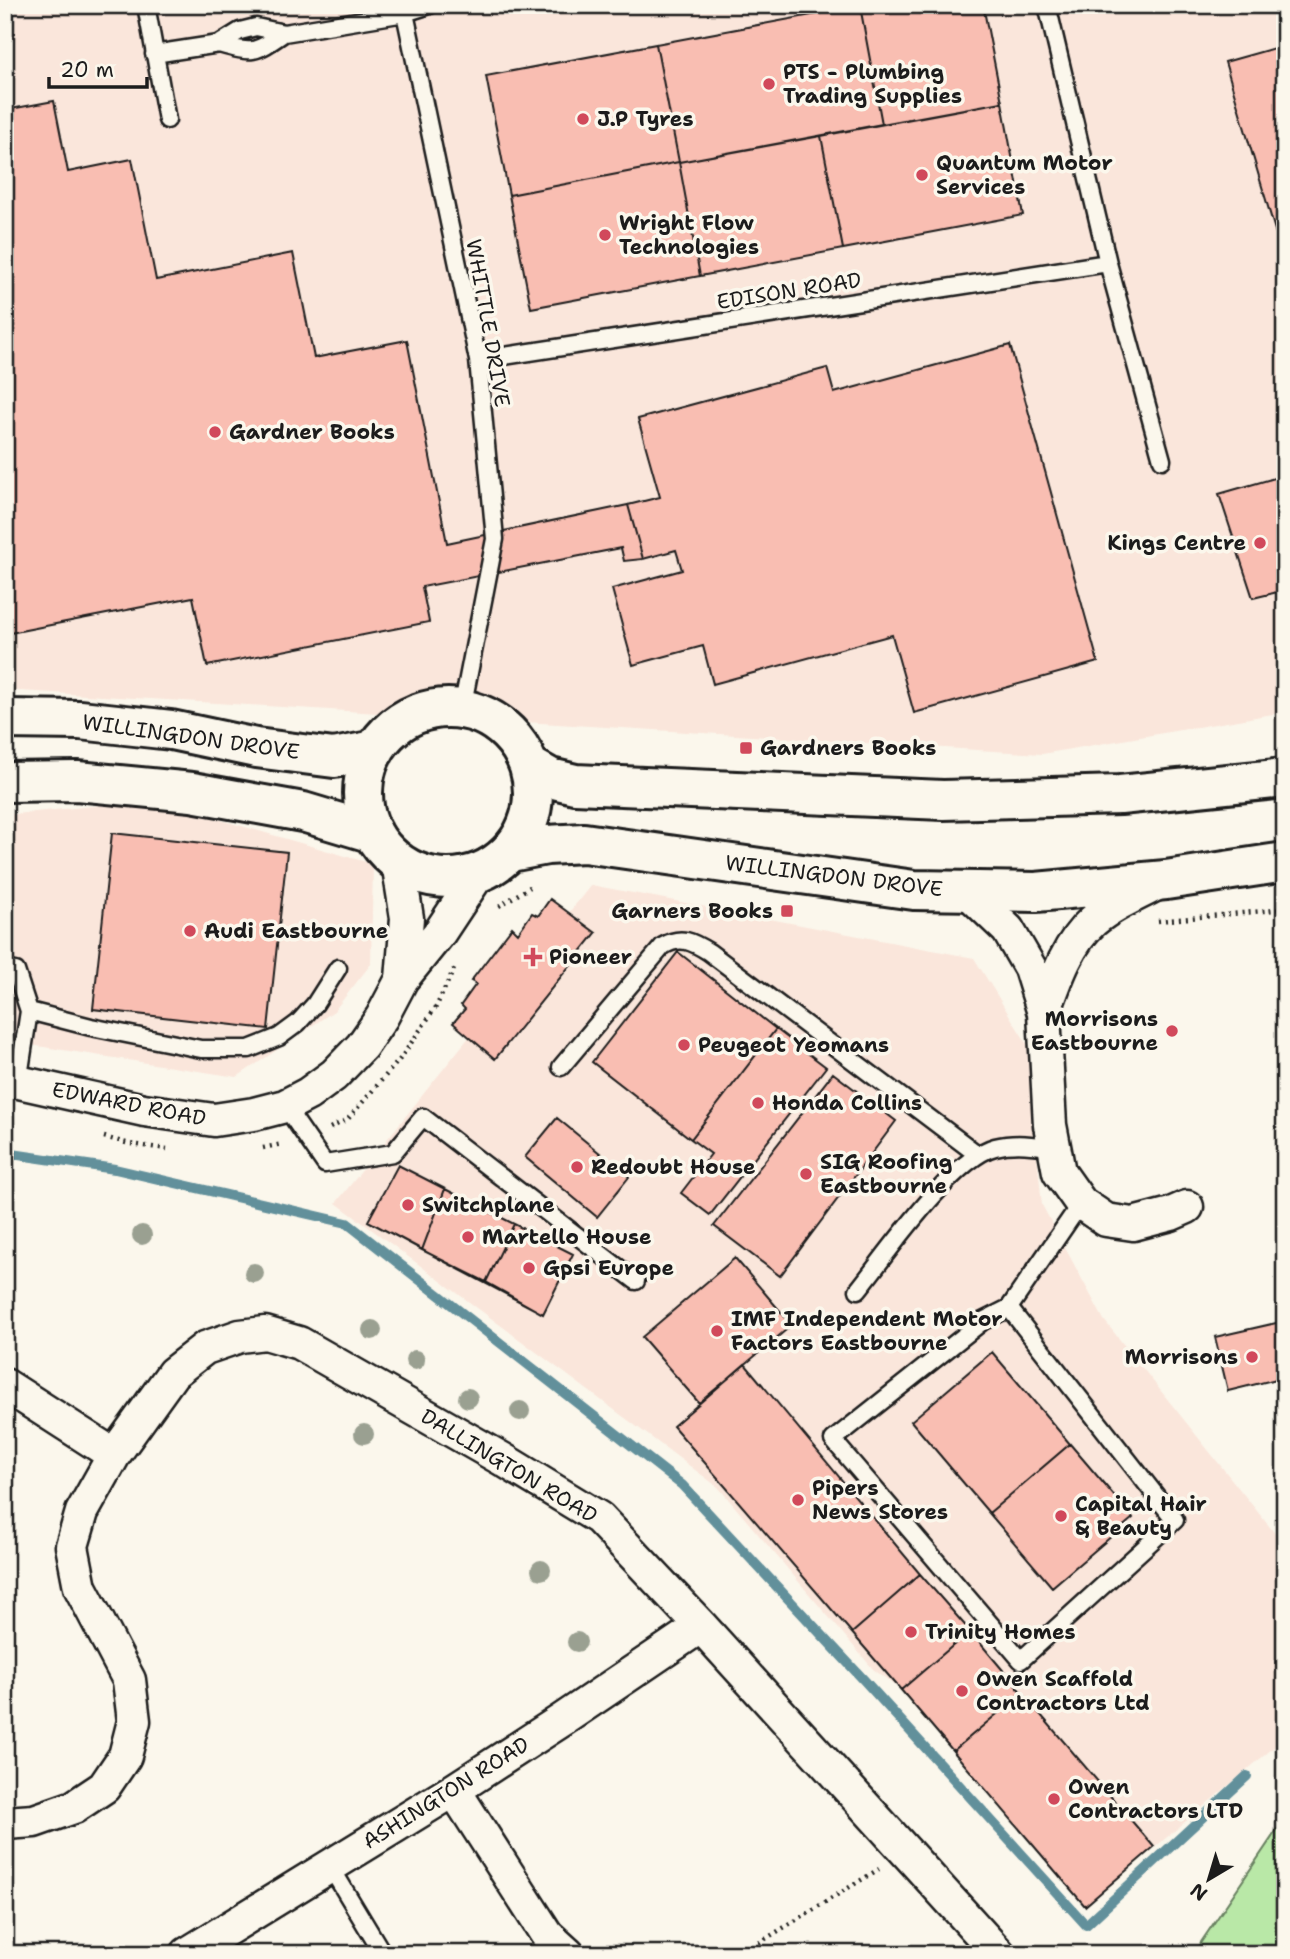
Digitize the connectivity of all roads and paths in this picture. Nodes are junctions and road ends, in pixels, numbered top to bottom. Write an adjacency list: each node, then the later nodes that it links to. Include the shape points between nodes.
1 (146, 5): 5 (lane)
2 (430, 5): 4 (lane)
3 (1047, 5): 7 (lane)
4 (404, 9): 5 (lane, via 284,33 256,27 219,44); 8 (lane, WHITTLE DRIVE)
5 (154, 54): 6 (lane)
6 (167, 120)
7 (1108, 263): 8 (lane, EDISON ROAD); 9 (lane)
8 (478, 360): 10 (lane, WHITTLE DRIVE, via 495,539)
9 (1161, 460)
10 (462, 709): 12 (street, via 436,709 412,716 391,730); 13 (street, via 503,729)
11 (5, 719): 12 (street, WILLINGDON DROVE, via 80,720 171,730 334,758)
12 (375, 750): 16 (street, via 363,791)
13 (529, 766): 14 (street, via 550,778 575,784 943,800 1120,795); 19 (street, via 531,812 523,833)
14 (1285, 778)
15 (5, 782): 16 (street, via 77,781 192,792 303,812)
16 (373, 833): 17 (street)
17 (398, 862): 19 (street, via 423,875 451,879); 24 (street, EDWARD ROAD, via 407,918)
18 (1285, 862): 20 (street, WILLINGDON DROVE)
19 (495, 863): 21 (street, WILLINGDON DROVE, via 547,845 584,843 915,890); 24 (street, EDWARD ROAD)
20 (1166, 880): 21 (street, WILLINGDON DROVE, via 1036,892); 26 (street, via 1091,922 1059,970)
21 (966, 891): 26 (street, via 1008,930 1030,968)
22 (338, 968): 25 (lane, via 298,1023 249,1049 201,1049)
23 (5, 969): 25 (lane, via 16,971)
24 (402, 979): 29 (street, EDWARD ROAD, via 362,1046 334,1075)
25 (29, 1012): 28 (lane)
26 (1044, 1013): 30 (street)
27 (561, 1068): 31 (lane, via 663,946 688,940)
28 (12, 1081): 29 (street, EDWARD ROAD, via 214,1120)
29 (285, 1106): 34 (lane, via 325,1164 393,1153 423,1117)
30 (1055, 1147): 31 (lane, via 1025,1144); 32 (street, via 1059,1172)
31 (977, 1154): 35 (lane, via 933,1197)
32 (1081, 1203): 33 (street, via 1106,1220 1133,1224); 36 (lane)
33 (1187, 1207)
34 (636, 1281)
35 (858, 1290)
36 (1009, 1308): 36 (lane, via 983,1321 833,1440 1021,1660 1175,1520)
37 (5, 1385): 38 (street)
38 (114, 1455): 39 (street, DALLINGTON ROAD, via 173,1373 205,1348 265,1333 299,1343 598,1518); 41 (street, DALLINGTON ROAD, via 82,1512 72,1546 80,1587 129,1680 134,1721 125,1756 104,1787 74,1807 34,1821)
39 (701, 1626): 40 (street, ASHINGTON ROAD); 42 (street, DALLINGTON ROAD)
40 (454, 1790): 43 (street, ASHINGTON ROAD); 46 (street, via 547,1935)
41 (5, 1823)
42 (907, 1854): 47 (path); 48 (street, DALLINGTON ROAD)
43 (330, 1866): 44 (street, ASHINGTON ROAD); 45 (lane)
44 (187, 1954)
45 (383, 1954)
46 (568, 1954)
47 (741, 1954)
48 (999, 1954)

